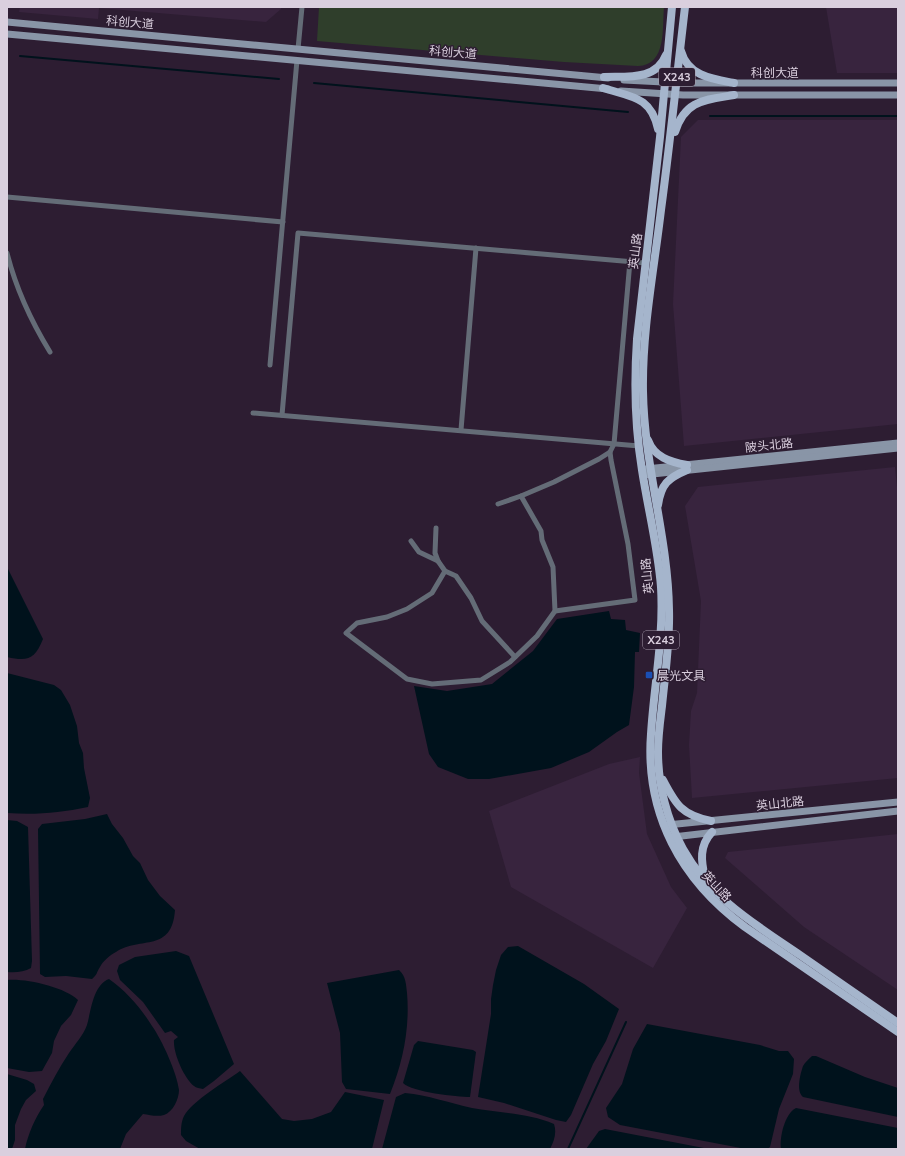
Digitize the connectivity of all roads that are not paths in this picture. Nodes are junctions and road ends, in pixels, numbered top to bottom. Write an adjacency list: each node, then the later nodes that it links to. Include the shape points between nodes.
1 (302, 7): 7 (street)
2 (672, 7): 8 (main road, 英山路 / X243)
3 (685, 7): 6 (main road, 英山路 / X243)
4 (7, 22): 7 (main road, 科创大道)
5 (7, 34): 9 (main road, 科创大道)
6 (680, 48): 12 (main road, 英山路 / X243); 14 (main road, via 686,63 698,74)
7 (298, 49): 10 (main road, 科创大道)
8 (667, 53): 10 (main road, via 659,67 646,75); 11 (main road, 英山路 / X243)
9 (297, 60): 15 (main road, 科创大道); 23 (street)
10 (604, 77): 11 (main road, 科创大道)
11 (665, 83): 12 (main road, 科创大道); 16 (main road, 英山路 / X243)
12 (676, 83): 14 (main road, 科创大道); 17 (main road, 英山路 / X243)
13 (898, 83): 14 (main road, 科创大道)
14 (734, 84)
15 (603, 88): 16 (main road, 科创大道); 20 (main road, via 639,100 646,105 654,115)
16 (664, 94): 17 (main road, 科创大道); 20 (main road, 英山路 / X243)
17 (675, 94): 18 (main road, 科创大道); 21 (main road, 英山路 / X243)
18 (734, 95): 19 (main road, 科创大道); 21 (main road, via 705,100 690,107 680,119)
19 (898, 95)
20 (660, 137): 27 (main road, 英山路 / X243)
21 (670, 146): 33 (main road, 英山路 / X243, via 645,340)
22 (7, 197): 23 (street)
23 (283, 222): 29 (street)
24 (476, 248): 26 (street); 31 (street, via 298,233); 32 (street)
25 (7, 253): 28 (street, via 26,309)
26 (630, 261): 27 (street); 35 (street)
27 (646, 263): 36 (main road, 英山路 / X243, via 635,372)
28 (50, 352)
29 (270, 366)
30 (253, 413): 31 (street)
31 (282, 415): 32 (street)
32 (461, 430): 35 (street)
33 (645, 430): 39 (main road, via 649,443 658,455); 40 (main road, 英山路 / X243)
34 (898, 443): 39 (main road, 陂头北路)
35 (614, 444): 36 (street); 38 (street)
36 (639, 446): 40 (main road, 英山路 / X243)
37 (898, 448): 39 (main road, 陂头北路)
38 (610, 452): 41 (street, via 554,482); 48 (street, via 628,544 635,600)
39 (687, 468): 40 (main road, 陂头北路); 43 (main road, via 664,485 659,497)
40 (646, 472): 43 (main road, 英山路 / X243); 54 (main road, 英山路 / X243, via 661,588 661,641 650,754 655,794)
41 (521, 496): 42 (street); 48 (street, via 541,531 553,567)
42 (498, 504)
43 (658, 516): 50 (main road, 英山路 / X243, via 669,607 668,642 658,734)
44 (436, 528): 46 (street, via 435,553)
45 (411, 541): 46 (street, via 419,552)
46 (438, 561): 47 (street)
47 (445, 571): 49 (street, via 456,576 482,621); 49 (street, via 432,593 407,609 387,617 357,623 346,633 407,679 432,684 481,680)
48 (555, 611): 49 (street, via 537,636)
49 (515, 657)
50 (659, 773): 53 (main road, via 672,797 684,810 692,816); 54 (main road, 英山路 / X243)
51 (898, 802): 53 (main road, 英山北路)
52 (898, 812): 55 (main road, 英山北路)
53 (711, 821): 54 (main road, 英山北路)
54 (668, 825): 56 (main road, 英山路 / X243)
55 (712, 832): 56 (main road, 英山北路); 57 (main road, via 701,853)
56 (673, 837): 57 (main road, 英山路 / X243); 59 (main road, 英山路 / X243, via 687,869 699,886 728,915)
57 (705, 881): 58 (main road, 英山路 / X243, via 750,921)
58 (898, 1023)
59 (898, 1032)

